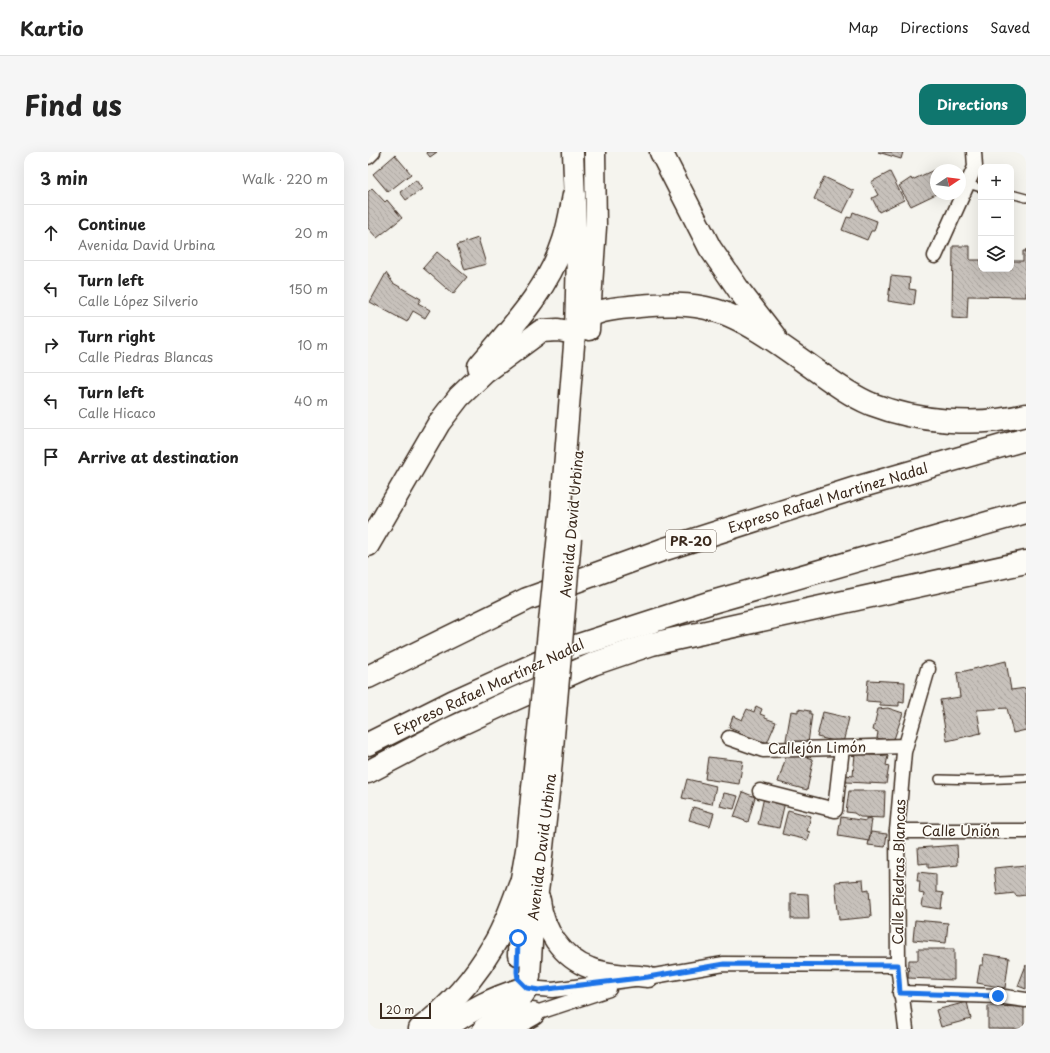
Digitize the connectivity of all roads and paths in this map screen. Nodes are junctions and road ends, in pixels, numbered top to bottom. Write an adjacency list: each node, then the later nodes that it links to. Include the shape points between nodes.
1 (373, 152): 6 (street)
2 (573, 152): 8 (street, Avenida David Urbina)
3 (595, 152): 12 (street, Avenida David Urbina, via 596,227)
4 (661, 152): 14 (highway, via 710,248)
5 (974, 152): 7 (street)
6 (368, 158)
7 (974, 186): 11 (street)
8 (574, 195): 13 (street, Avenida David Urbina, via 577,253); 15 (highway, via 564,240 551,270 531,303 470,378)
9 (1014, 195): 10 (lane)
10 (1026, 198)
11 (935, 256)
12 (590, 316): 13 (highway); 14 (highway, via 655,304 690,305 716,310); 18 (street, Avenida David Urbina)
13 (575, 333): 15 (highway, via 558,330 540,331 484,373); 18 (street, Avenida David Urbina)
14 (782, 346): 16 (highway, via 850,394 895,412 962,421)
15 (459, 397): 20 (highway, via 439,422)
16 (1026, 415)
17 (1026, 439): 23 (highway, Expreso Rafael Martínez Nadal / PR-20, via 844,492 662,550 527,599)
18 (567, 504): 34 (street, Avenida David Urbina, bridge, via 541,785 526,850)
19 (1026, 512): 25 (highway, Expreso Rafael Martínez Nadal, via 712,602 573,647 452,702)
20 (368, 545)
21 (1026, 562): 28 (highway, via 652,644 593,664 528,693 450,729)
22 (928, 669): 26 (street, Calle Piedras Blancas)
23 (368, 677)
24 (729, 738): 27 (street, Callejón Limón, via 763,750)
25 (368, 744)
26 (906, 746): 27 (street, Callejón Limón); 32 (street, Calle Piedras Blancas)
27 (842, 748): 31 (street, via 835,810)
28 (368, 772)
29 (939, 778): 30 (lane)
30 (1026, 778)
31 (760, 791)
32 (897, 831): 33 (street, Calle Unión); 35 (street, Calle Piedras Blancas)
33 (1026, 831)
34 (530, 884): 36 (street, via 540,902 552,937 563,951 589,968); 37 (street, Avenida David Urbina, via 517,972 518,979); 41 (highway, via 493,946 463,988)
35 (898, 965): 36 (street, via 724,964); 38 (street, Calle Piedras Blancas)
36 (648, 977): 37 (street, via 553,990); 40 (street)
37 (527, 988): 42 (highway, via 507,993 480,1005); 43 (highway, via 508,1013)
38 (900, 993): 39 (street, via 998,996); 45 (street, Calle Piedras Blancas)
39 (1026, 1000)
40 (534, 1014): 44 (highway)
41 (420, 1029)
42 (444, 1029)
43 (484, 1029)
44 (506, 1029)
45 (906, 1029)

